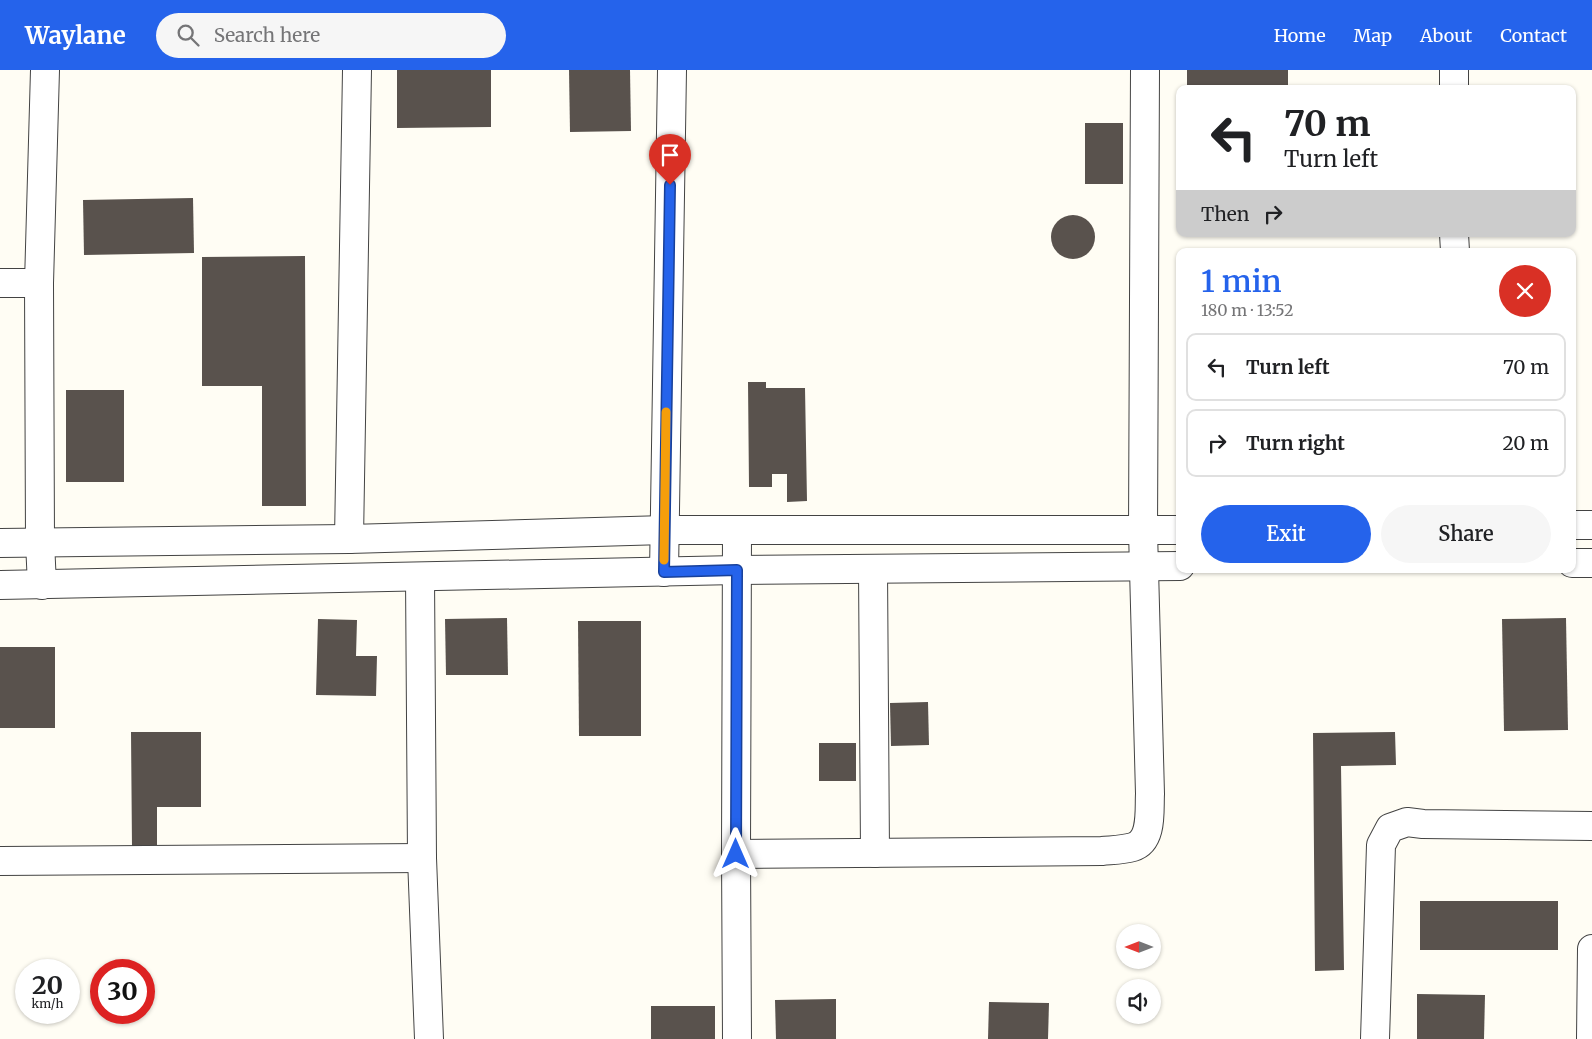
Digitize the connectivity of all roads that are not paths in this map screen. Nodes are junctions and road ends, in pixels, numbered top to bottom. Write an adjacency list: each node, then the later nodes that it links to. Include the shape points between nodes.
1 (45, 70): 8 (street)
2 (357, 70): 15 (street)
3 (672, 70): 11 (street)
4 (1145, 70): 14 (street)
5 (1454, 70): 6 (street)
6 (1454, 85)
7 (0, 283): 8 (street)
8 (40, 283): 17 (street)
9 (1576, 525): 10 (street)
10 (1592, 525)
11 (665, 530): 12 (street); 15 (street); 24 (street)
12 (737, 530): 14 (street); 23 (street)
13 (1176, 530): 14 (street)
14 (1142, 531): 20 (street)
15 (349, 539): 17 (street)
16 (0, 542): 17 (street)
17 (40, 542): 26 (street)
18 (1576, 563): 19 (street)
19 (1592, 563)
20 (1144, 566): 21 (street); 22 (street); 30 (street, via 1150,794 1146,836 1135,847 1102,851)
21 (1176, 566)
22 (873, 569): 23 (street); 30 (street)
23 (737, 570): 24 (street); 29 (street)
24 (664, 572): 25 (street)
25 (420, 577): 26 (street); 31 (street)
26 (42, 585): 27 (street)
27 (0, 586)
28 (1592, 826): 36 (street, via 1407,822 1390,828 1381,845)
29 (736, 854): 30 (street); 35 (street)
30 (875, 854)
31 (422, 858): 32 (street); 34 (street)
32 (0, 861)
33 (1592, 949): 37 (street)
34 (429, 1039)
35 (738, 1039)
36 (1375, 1039)
37 (1590, 1039)

